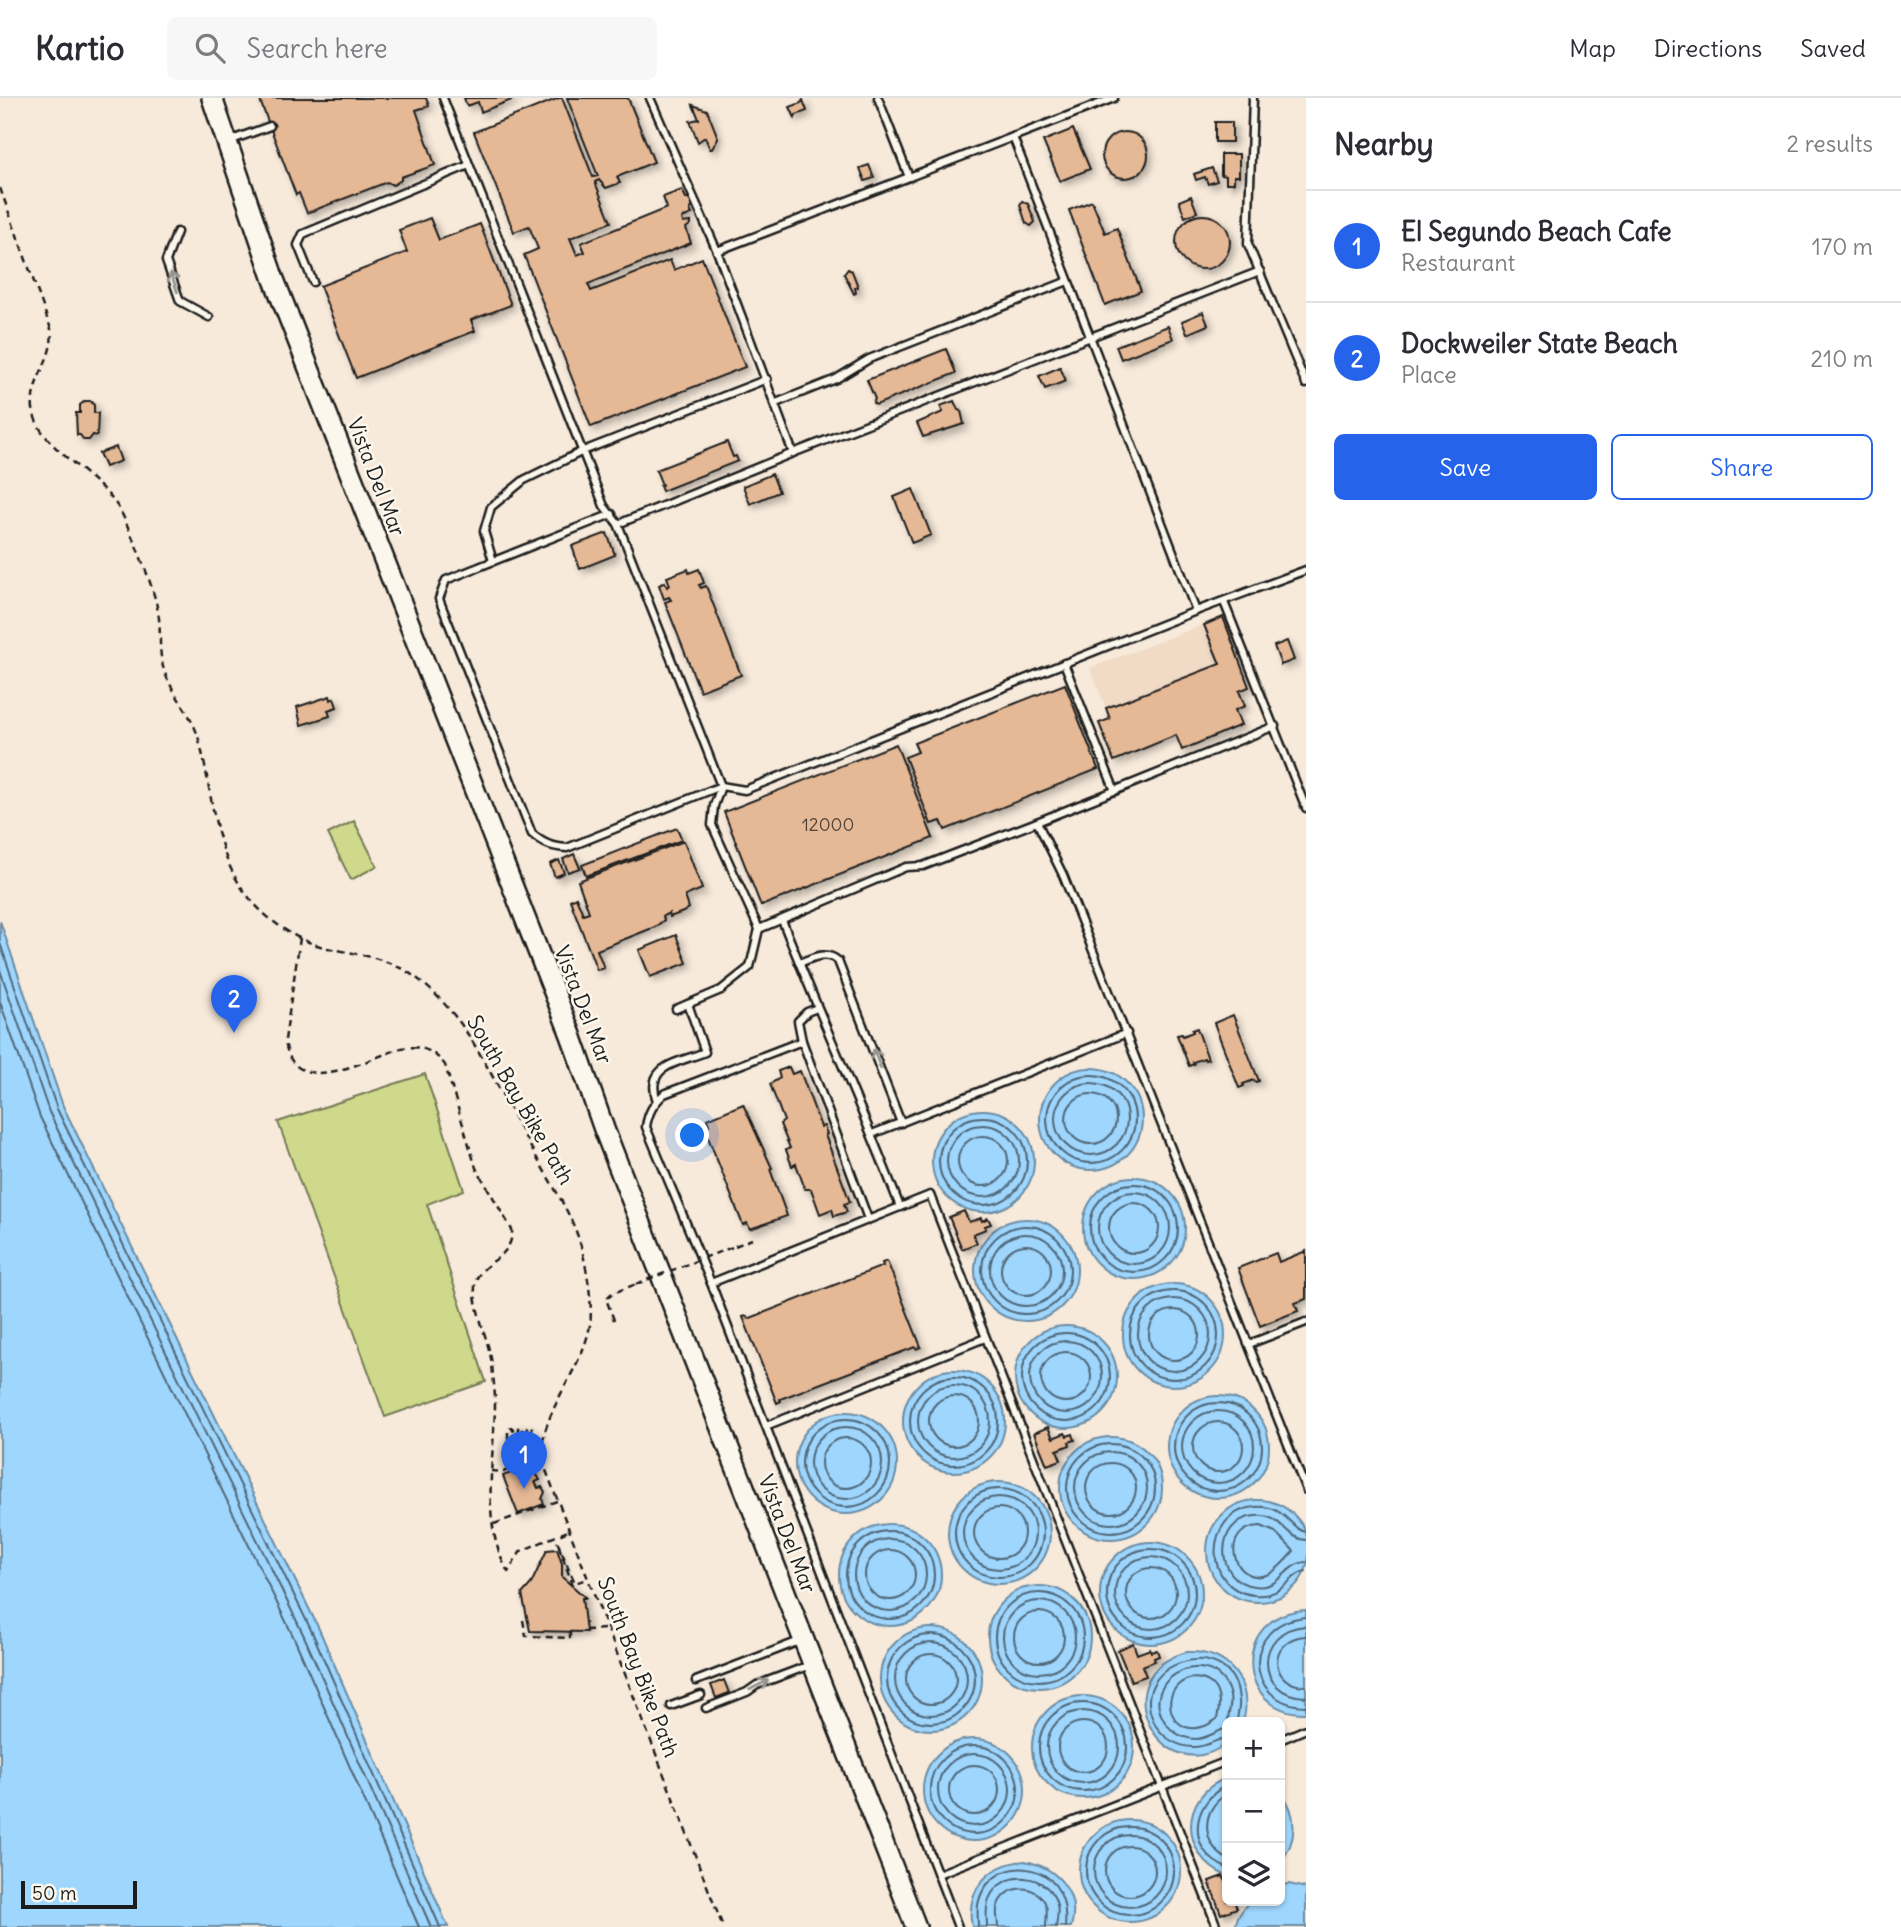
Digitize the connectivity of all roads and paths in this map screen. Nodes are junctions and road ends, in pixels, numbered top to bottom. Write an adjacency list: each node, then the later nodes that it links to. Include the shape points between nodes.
1 (212, 98): 10 (main road, Vista Del Mar)
2 (443, 98): 11 (lane)
3 (650, 98): 15 (lane)
4 (878, 98): 12 (lane)
5 (1114, 98): 7 (lane)
6 (1253, 98): 16 (lane, via 1248,244)
7 (1098, 101): 9 (lane)
8 (270, 126): 10 (lane)
9 (1013, 137): 12 (lane); 17 (lane)
10 (227, 142): 71 (main road, Vista Del Mar, via 278,290)
11 (469, 166): 18 (lane, via 303,233 298,245); 24 (lane)
12 (909, 177): 15 (lane)
13 (0, 188): 40 (path, South Bay Bike Path, via 51,329 51,346 33,390 35,419 47,438 120,509 159,617 159,653 165,674 195,728 227,863 255,905)
14 (177, 232): 19 (lane, one-way to 14, via 180,301 166,261)
15 (717, 251): 21 (lane)
16 (1260, 271): 20 (lane); 22 (lane)
17 (1069, 281): 20 (lane); 23 (lane, via 869,359 836,379)
18 (313, 282)
19 (209, 317)
20 (1090, 337): 25 (lane); 31 (lane)
21 (767, 379): 23 (lane); 24 (lane)
22 (1306, 383)
23 (776, 403): 25 (lane)
24 (583, 452): 26 (lane, via 604,506); 28 (lane, via 524,480 491,507 484,531)
25 (793, 453): 27 (lane)
26 (612, 514): 27 (lane); 28 (lane)
27 (618, 524): 34 (lane)
28 (494, 561): 34 (lane, via 446,580 439,599 533,834 544,844 566,849)
29 (1306, 570): 30 (lane)
30 (1224, 602): 31 (lane); 33 (lane)
31 (1196, 611): 32 (lane)
32 (1064, 663): 34 (lane, via 745,790); 35 (lane)
33 (1275, 726): 35 (lane); 36 (lane)
34 (721, 786): 39 (lane, via 712,825)
35 (1115, 790): 37 (lane)
36 (1306, 808)
37 (1037, 822): 38 (lane, via 923,866 906,867); 45 (lane)
38 (782, 920): 39 (lane); 41 (lane)
39 (759, 929): 42 (lane, via 750,967 721,990)
40 (300, 938): 59 (path, South Bay Bike Path, via 387,961 408,971 443,1003 482,1059 575,1228 586,1269 590,1326 545,1433); 60 (path, via 285,1040 294,1063 320,1074 414,1046 437,1055 450,1079 477,1168 510,1225 510,1246 480,1274 475,1287 494,1384)
41 (799, 963): 43 (lane); 48 (lane, one-way to 41, via 838,961 822,955)
42 (688, 1004): 44 (lane); 47 (lane, via 705,1052 661,1069 652,1088)
43 (817, 1008): 46 (lane, via 797,1021); 49 (lane)
44 (676, 1009)
45 (1127, 1033): 48 (lane); 57 (lane)
46 (802, 1041): 47 (lane, via 664,1094); 51 (lane)
47 (657, 1101): 53 (lane, via 646,1127)
48 (901, 1123): 49 (lane)
49 (872, 1134): 50 (lane)
50 (900, 1207): 51 (lane); 56 (lane, via 930,1195)
51 (869, 1219): 53 (lane)
52 (752, 1239): 54 (path, bridge, via 611,1294 606,1299)
53 (711, 1283): 58 (lane)
54 (614, 1320)
55 (1306, 1322): 57 (lane)
56 (985, 1338): 58 (lane); 80 (lane)
57 (1249, 1344): 61 (lane)
58 (766, 1426): 81 (lane)
59 (543, 1462): 60 (path, via 532,1461 529,1425 527,1464 522,1465 519,1426 514,1470 510,1427 508,1469); 62 (path, South Bay Bike Path)
60 (491, 1471): 63 (path)
61 (1306, 1490)
62 (556, 1500): 63 (path); 64 (path, South Bay Bike Path)
63 (494, 1524): 64 (path, via 508,1572 521,1551)
64 (568, 1531): 65 (path, South Bay Bike Path)
65 (587, 1579): 66 (path, via 575,1583 558,1541); 68 (path, South Bay Bike Path)
66 (569, 1583)
67 (523, 1620): 70 (path, via 526,1636 570,1638)
68 (606, 1629): 69 (path); 82 (path, South Bay Bike Path)
69 (585, 1630)
70 (570, 1632)
71 (804, 1639): 72 (main road, Vista Del Mar); 73 (lane)
72 (813, 1664): 76 (lane, one-way to 72); 83 (main road, Vista Del Mar)
73 (696, 1681)
74 (701, 1695): 75 (lane)
75 (671, 1706)
76 (706, 1708)
77 (1306, 1730): 78 (lane)
78 (1285, 1738)
79 (1222, 1763): 80 (lane)
80 (1163, 1787): 81 (lane); 85 (lane)
81 (937, 1874): 84 (lane)
82 (723, 1927)
83 (916, 1927)
84 (958, 1927)
85 (1217, 1927)

